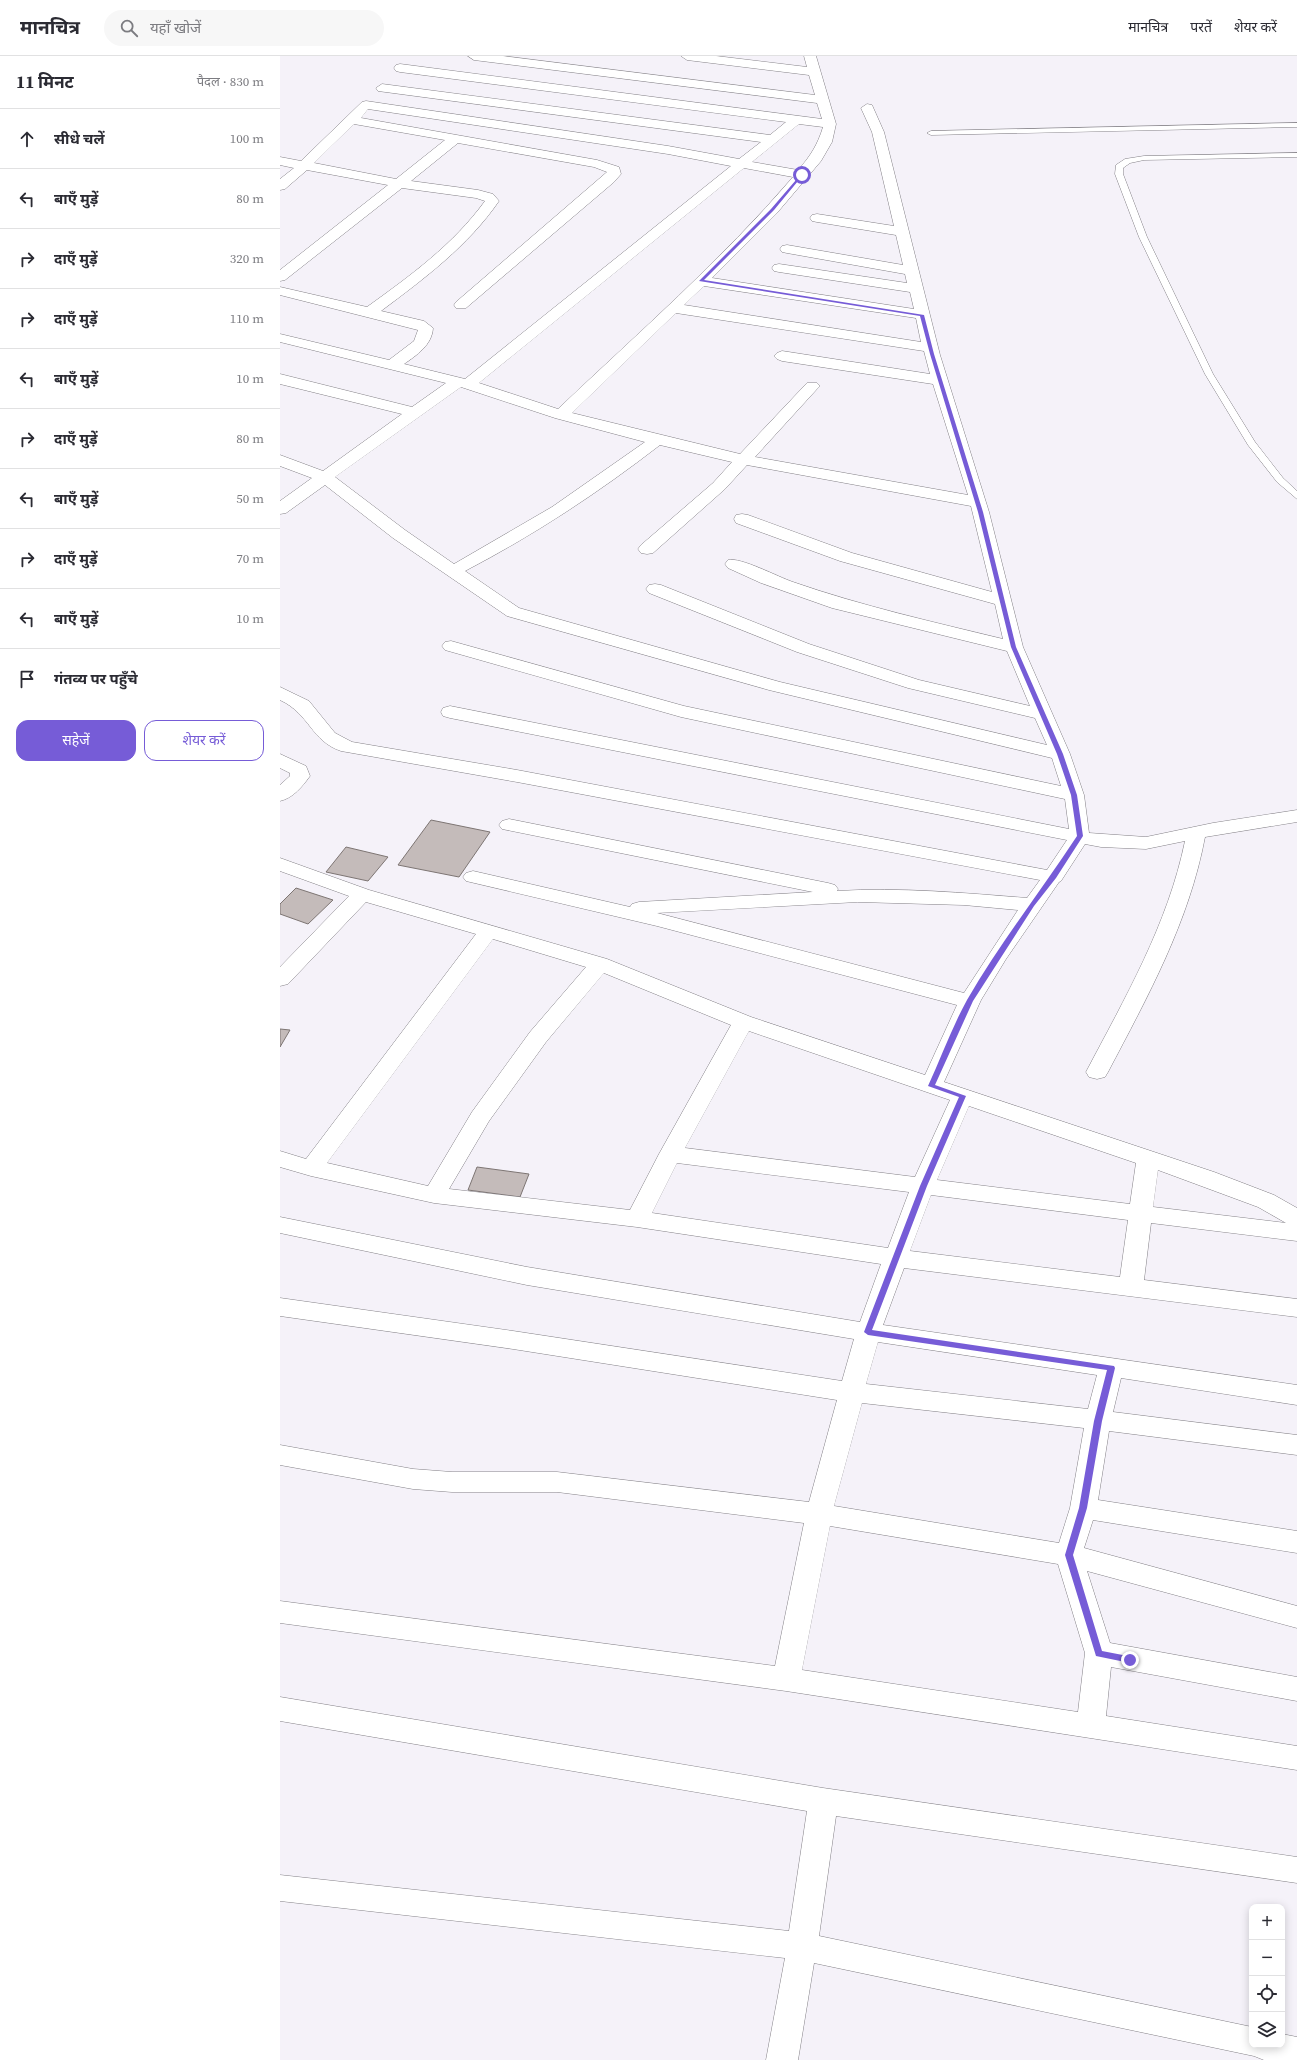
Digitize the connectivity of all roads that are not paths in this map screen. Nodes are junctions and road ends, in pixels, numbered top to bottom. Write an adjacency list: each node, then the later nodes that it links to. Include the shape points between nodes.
1 (410, 56): 5 (street)
2 (474, 56): 8 (street)
3 (687, 56): 6 (street)
4 (810, 56): 6 (street)
5 (400, 68): 7 (street); 12 (street)
6 (814, 72): 8 (street)
7 (382, 88): 9 (street); 17 (street)
8 (824, 100): 13 (street)
9 (366, 105): 11 (street); 20 (street)
10 (867, 108): 26 (street, via 878,132)
11 (353, 120): 16 (street); 21 (street)
12 (795, 121): 13 (street); 17 (street)
13 (830, 124): 22 (street, via 825,142)
14 (1297, 124): 15 (lane)
15 (931, 133)
16 (455, 139): 23 (street); 34 (street, via 596,164 614,170 609,179)
17 (771, 139): 20 (street)
18 (1297, 155): 52 (lane, via 1144,158 1128,161 1119,167 1119,174 1142,237 1209,374 1251,443 1280,480)
19 (280, 162): 21 (street)
20 (741, 163): 22 (street); 44 (street, via 666,226)
21 (305, 166): 23 (street); 24 (street)
22 (802, 175): 31 (street, via 772,210)
23 (398, 182): 30 (street); 36 (street, via 478,194 492,201 470,228 441,256)
24 (281, 185)
25 (817, 218): 26 (street)
26 (902, 232): 29 (street)
27 (787, 249): 29 (street)
28 (779, 268): 32 (street)
29 (912, 271): 32 (street)
30 (280, 277)
31 (701, 281): 35 (street); 37 (street)
32 (916, 289): 37 (street)
33 (280, 291): 36 (street)
34 (461, 305)
35 (672, 308): 39 (street); 47 (street)
36 (370, 312): 41 (street, via 426,328 423,340)
37 (922, 315): 39 (street)
38 (280, 338): 41 (street)
39 (931, 348): 43 (street)
40 (782, 356): 43 (street)
41 (394, 364): 44 (street)
42 (280, 379): 46 (street)
43 (940, 380): 53 (street)
44 (463, 383): 46 (street); 47 (street)
45 (812, 386): 50 (street)
46 (415, 413): 51 (street)
47 (561, 415): 48 (street)
48 (657, 440): 50 (street); 58 (street, via 620,469 538,525)
49 (280, 460): 51 (street)
50 (745, 460): 53 (street); 56 (street, via 690,513)
51 (326, 478): 54 (street); 58 (street, via 399,534)
52 (1297, 496)
53 (977, 502): 60 (street)
54 (280, 509)
55 (742, 519): 60 (street, via 846,557)
56 (647, 549)
57 (734, 564): 62 (street, via 838,604)
58 (453, 571): 66 (street, via 513,612 536,619 775,686)
59 (655, 589): 65 (street, via 826,655 914,684)
60 (1003, 601): 62 (street)
61 (451, 646): 69 (street, via 681,711)
62 (1014, 647): 65 (street)
63 (280, 693): 75 (street, via 310,711 336,744 348,747)
64 (450, 712): 73 (street)
65 (1042, 714): 66 (street)
66 (1060, 754): 69 (street)
67 (280, 760): 68 (street, via 299,770 300,776)
68 (280, 795)
69 (1074, 795): 73 (street)
70 (1297, 816): 72 (street)
71 (509, 825): 78 (street)
72 (1196, 833): 73 (street, via 1146,843 1101,841); 86 (street, via 1190,865 1175,913)
73 (1080, 836): 75 (street)
74 (280, 864): 77 (street)
75 (1054, 876): 79 (street)
76 (473, 877): 80 (street)
77 (362, 894): 81 (street); 83 (street)
78 (858, 896): 79 (street, via 964,899); 80 (street)
79 (1031, 905): 84 (street)
80 (620, 909): 84 (street, via 840,969)
81 (488, 932): 82 (street); 92 (street)
82 (600, 964): 85 (street); 94 (street, via 538,1037 480,1117)
83 (280, 979)
84 (970, 1001): 87 (street)
85 (743, 1022): 87 (street); 89 (street)
86 (1097, 1072)
87 (931, 1086): 88 (street)
88 (962, 1096): 91 (street); 93 (street)
89 (670, 1154): 93 (street); 97 (street)
90 (280, 1159): 92 (street)
91 (1148, 1159): 95 (street); 96 (street, via 1266,1201)
92 (311, 1168): 94 (street)
93 (923, 1186): 95 (street); 100 (street)
94 (434, 1195): 97 (street)
95 (1140, 1214): 99 (street); 101 (street)
96 (1297, 1219)
97 (637, 1220): 100 (street)
98 (280, 1225): 104 (street, via 527,1276)
99 (1297, 1233)
100 (896, 1258): 101 (street); 104 (street)
101 (1131, 1288): 103 (street)
102 (280, 1307): 106 (street)
103 (1297, 1308)
104 (868, 1332): 105 (street); 106 (street)
105 (1111, 1368): 107 (street); 108 (street)
106 (852, 1392): 108 (street); 112 (street)
107 (1297, 1395)
108 (1098, 1421): 109 (street, via 1173,1428); 111 (street)
109 (1297, 1445)
110 (280, 1455): 112 (street, via 413,1480 557,1482)
111 (1083, 1508): 113 (street); 114 (street)
112 (819, 1514): 114 (street); 118 (street)
113 (1297, 1542)
114 (1069, 1555): 116 (street); 117 (street)
115 (280, 1612): 118 (street)
116 (1297, 1616)
117 (1099, 1653): 119 (street); 121 (street)
118 (786, 1679): 121 (street)
119 (1297, 1689)
120 (280, 1710): 123 (street)
121 (1090, 1727): 122 (street)
122 (1297, 1758)
123 (823, 1801): 124 (street); 126 (street)
124 (1297, 1870)
125 (280, 1890): 126 (street)
126 (802, 1946): 127 (street); 130 (street)
127 (1249, 2041)
128 (1278, 2048): 129 (street)
129 (1297, 2052)
130 (782, 2060)

